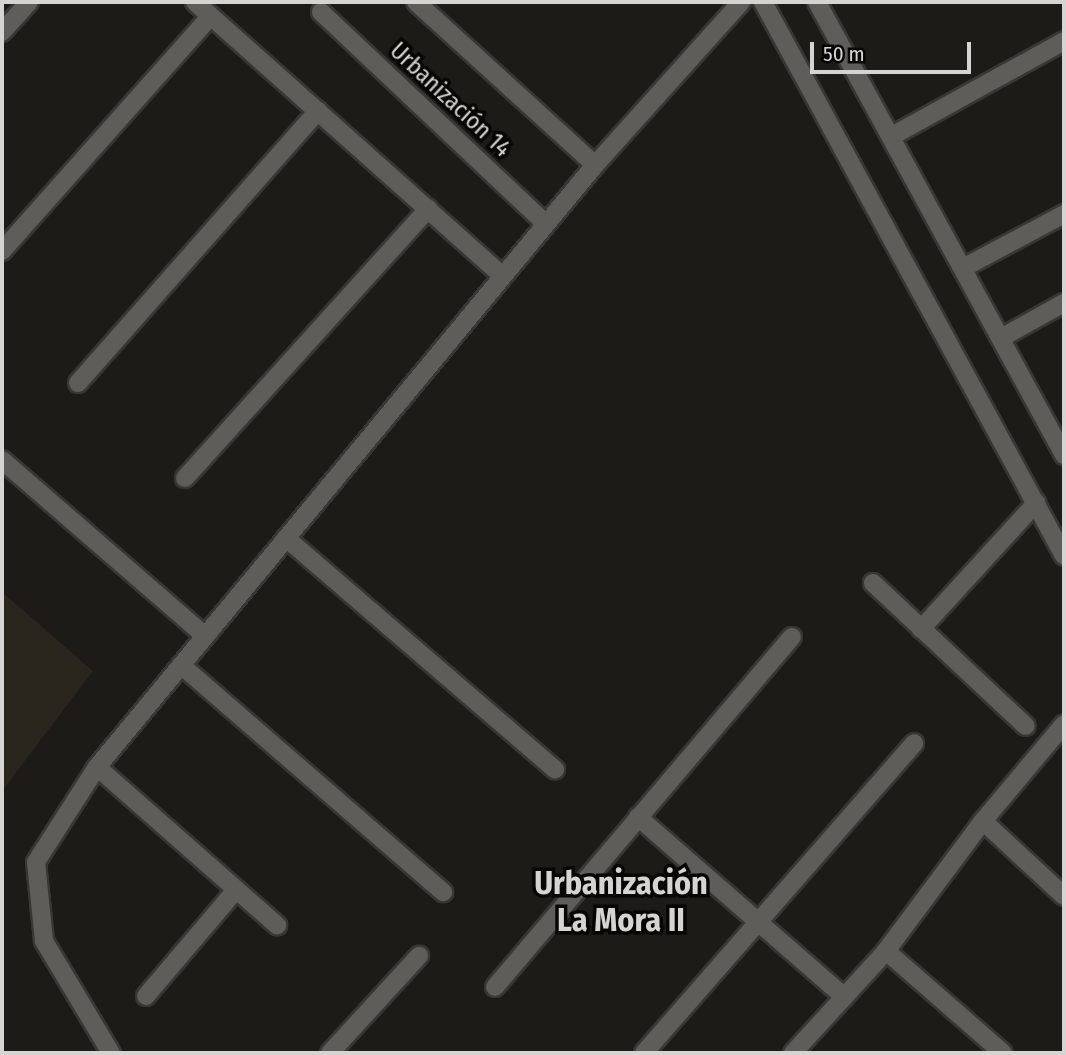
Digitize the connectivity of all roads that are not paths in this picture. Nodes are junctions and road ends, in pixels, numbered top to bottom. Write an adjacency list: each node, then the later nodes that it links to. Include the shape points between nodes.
1 (29, 2): 9 (street)
2 (195, 2): 8 (street)
3 (416, 2): 13 (street)
4 (741, 2): 13 (street)
5 (763, 2): 26 (street)
6 (817, 2): 12 (street)
7 (321, 12): 16 (street, Urbanización 14)
8 (211, 16): 11 (street); 17 (street)
9 (2, 33)
10 (1064, 41): 12 (street)
11 (318, 111): 14 (street); 22 (street)
12 (892, 136): 18 (street)
13 (595, 165): 16 (street)
14 (428, 209): 19 (street); 25 (street)
15 (1064, 214): 18 (street)
16 (546, 224): 19 (street)
17 (2, 251)
18 (963, 268): 21 (street)
19 (503, 276): 27 (street)
20 (1064, 303): 21 (street)
21 (1001, 338): 23 (street)
22 (78, 383)
23 (1063, 449)
24 (2, 460): 31 (street)
25 (185, 478)
26 (1036, 503): 28 (street); 30 (street)
27 (286, 538): 31 (street); 38 (street)
28 (1064, 556)
29 (873, 583): 30 (street)
30 (921, 629): 35 (street)
31 (205, 636): 33 (street)
32 (792, 637): 39 (street)
33 (181, 665): 37 (street); 42 (street)
34 (1064, 724): 40 (street)
35 (1026, 726)
36 (914, 743): 44 (street)
37 (97, 767): 41 (street); 51 (street, via 36,862 44,941)
38 (555, 769)
39 (638, 817): 44 (street); 48 (street)
40 (983, 821): 43 (street); 46 (street)
41 (235, 891): 45 (street); 49 (street)
42 (443, 892)
43 (1063, 893)
44 (758, 922): 50 (street); 53 (street)
45 (277, 925)
46 (886, 951): 50 (street); 55 (street)
47 (419, 956): 52 (street)
48 (495, 987)
49 (146, 996)
50 (844, 997): 54 (street)
51 (111, 1053)
52 (330, 1053)
53 (644, 1053)
54 (793, 1053)
55 (1003, 1053)

